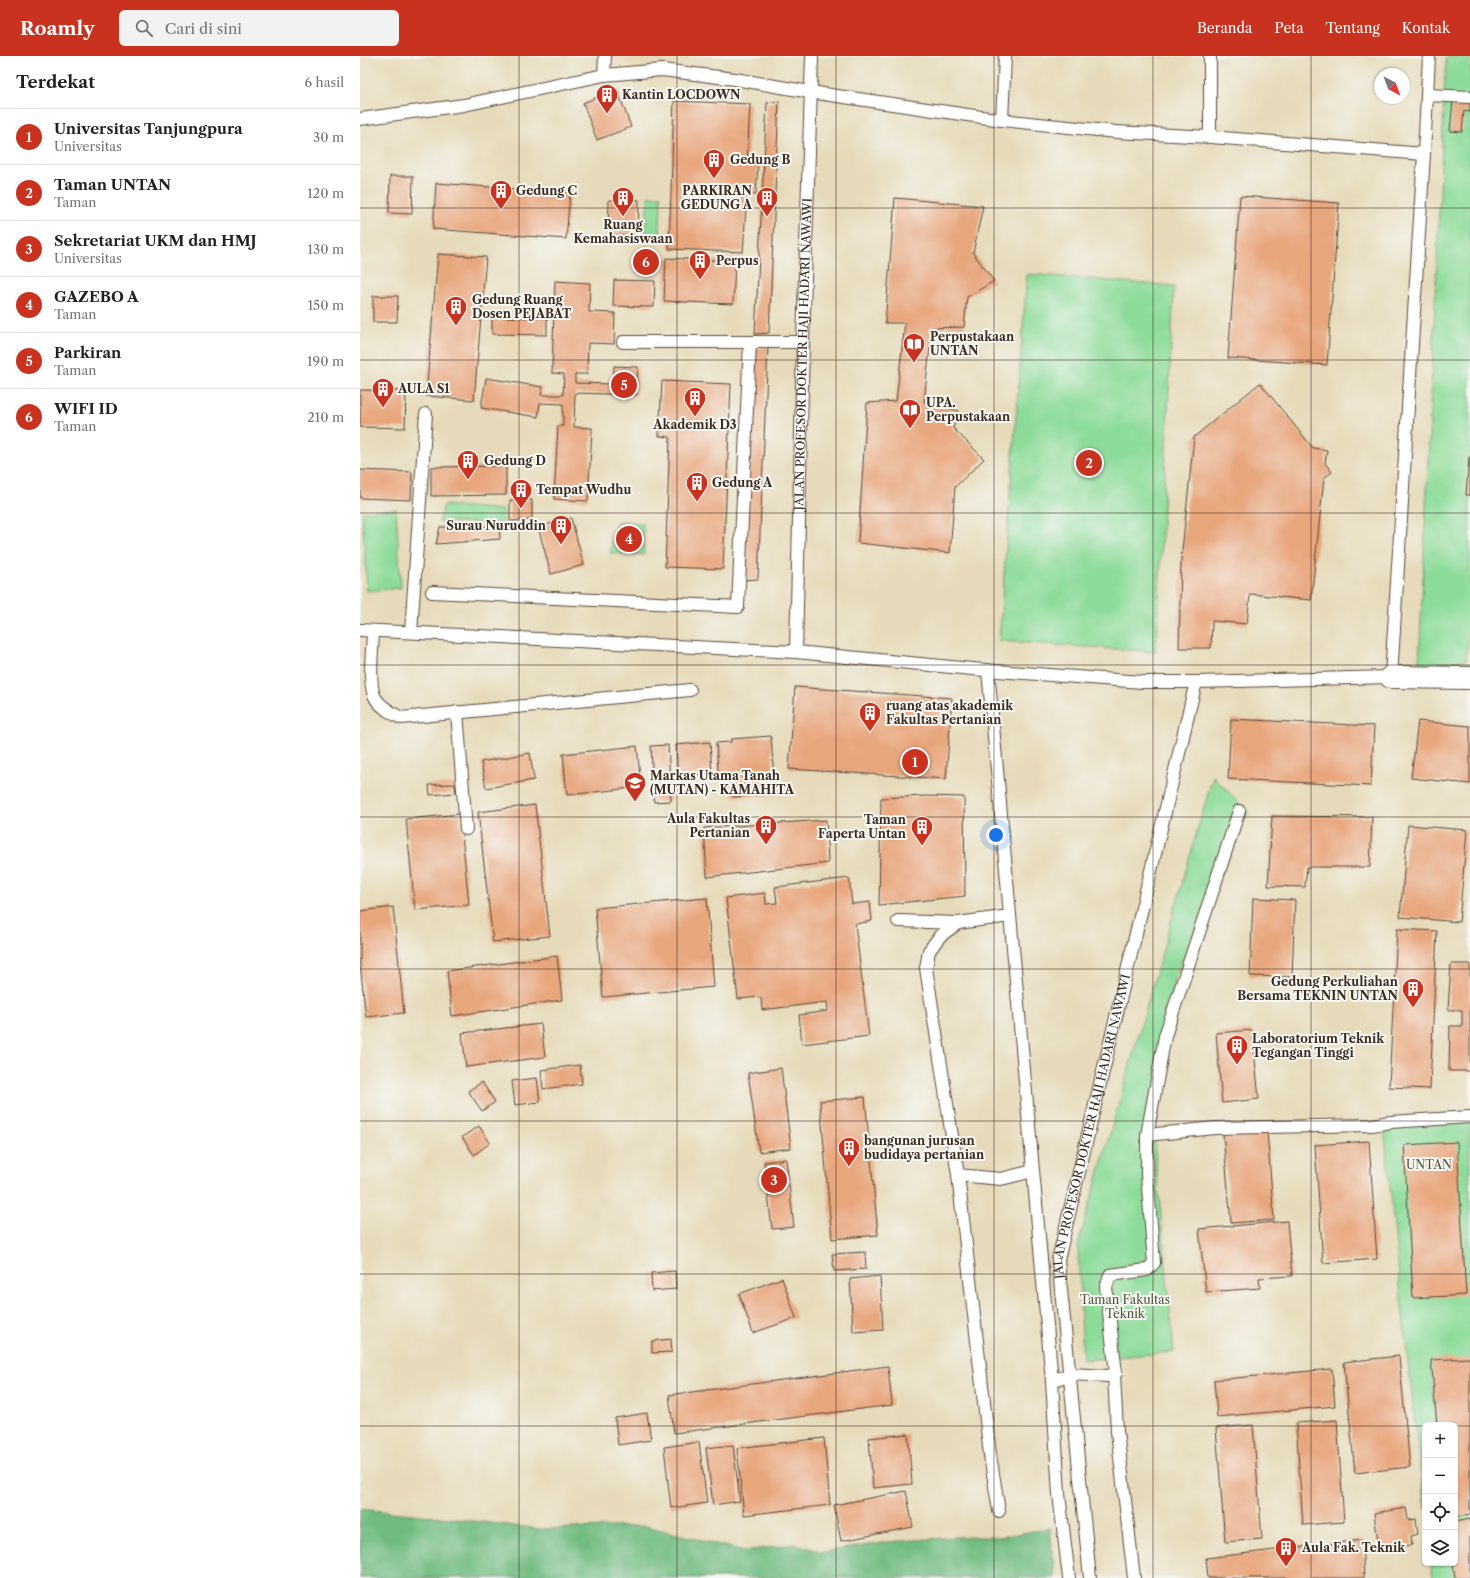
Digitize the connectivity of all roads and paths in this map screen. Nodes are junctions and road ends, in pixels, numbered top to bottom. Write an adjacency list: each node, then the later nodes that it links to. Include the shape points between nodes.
1 (605, 56): 6 (lane)
2 (812, 56): 7 (lane, JALAN PROFESOR DOKTER HAJI HADARI NAWAWI)
3 (1005, 56): 11 (lane)
4 (1210, 56): 12 (lane)
5 (1429, 56): 8 (lane)
6 (604, 75): 7 (lane, via 662,70); 10 (lane, via 464,105)
7 (810, 92): 11 (lane); 16 (lane, JALAN PROFESOR DOKTER HAJI HADARI NAWAWI)
8 (1427, 95): 9 (lane); 13 (lane)
9 (1470, 97)
10 (360, 119)
11 (1002, 120): 12 (lane, via 1116,132)
12 (1210, 137): 13 (lane)
13 (1424, 154): 24 (lane)
14 (623, 342): 15 (lane)
15 (750, 342): 16 (lane); 18 (lane, via 738,607)
16 (803, 342): 22 (lane, JALAN PROFESOR DOKTER HAJI HADARI NAWAWI)
17 (426, 414): 21 (lane)
18 (432, 592)
19 (360, 630): 20 (lane)
20 (373, 631): 21 (lane); 28 (lane, via 371,689 384,708 401,718)
21 (411, 632): 22 (lane)
22 (796, 652): 23 (lane)
23 (988, 670): 26 (lane, via 1142,682); 31 (lane, JALAN PROFESOR DOKTER HAJI HADARI NAWAWI)
24 (1391, 676): 25 (street); 26 (lane)
25 (1470, 678)
26 (1196, 682): 38 (lane, JALAN PROFESOR DOKTER HAJI HADARI NAWAWI, via 1058,1260)
27 (690, 690): 28 (lane)
28 (457, 712): 30 (lane)
29 (1239, 811): 35 (lane, via 1165,1036)
30 (466, 829)
31 (1010, 916): 33 (lane); 36 (lane, JALAN PROFESOR DOKTER HAJI HADARI NAWAWI)
32 (898, 921): 33 (lane)
33 (958, 923): 37 (lane, via 940,936 929,951 926,968)
34 (1470, 1117): 35 (lane, via 1372,1125 1215,1128)
35 (1146, 1135): 39 (lane, via 1154,1263 1147,1270 1110,1275 1106,1287 1116,1373)
36 (1033, 1171): 37 (lane, via 1001,1180); 40 (lane, JALAN PROFESOR DOKTER HAJI HADARI NAWAWI)
37 (958, 1175): 41 (lane, via 990,1455)
38 (1070, 1374): 39 (lane); 40 (lane); 43 (lane, JALAN PROFESOR DOKTER HAJI HADARI NAWAWI)
39 (1114, 1375): 44 (lane, via 1117,1431)
40 (1052, 1381): 42 (lane, JALAN PROFESOR DOKTER HAJI HADARI NAWAWI, via 1059,1494)
41 (999, 1511)
42 (1069, 1578)
43 (1090, 1578)
44 (1134, 1578)

